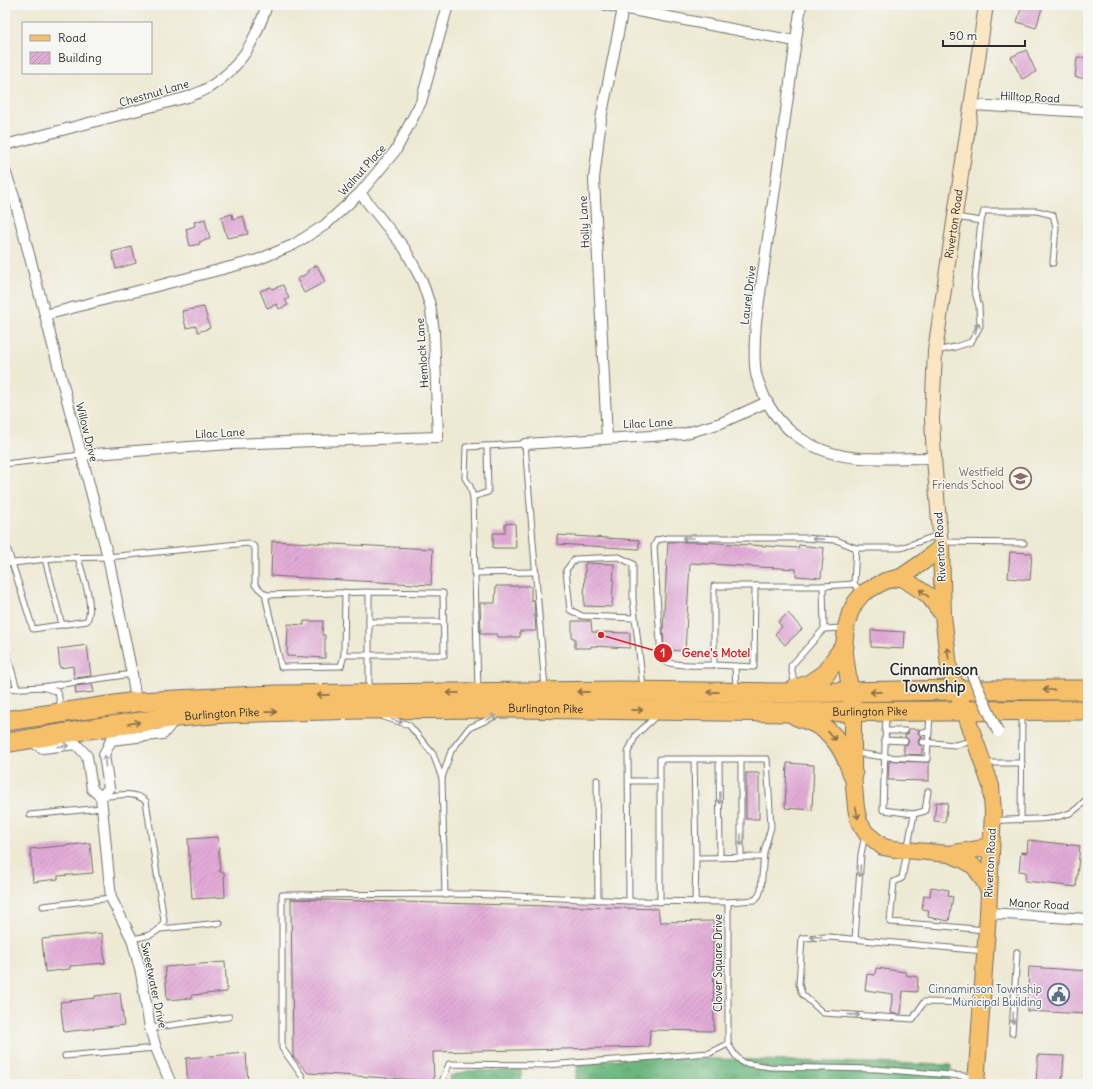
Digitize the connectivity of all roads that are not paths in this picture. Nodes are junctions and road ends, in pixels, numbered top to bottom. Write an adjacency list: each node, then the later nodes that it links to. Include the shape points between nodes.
1 (266, 5): 10 (street, Chestnut Lane, via 259,29 240,62 207,89 188,97)
2 (448, 5): 12 (street, Walnut Place, via 421,102 396,150)
3 (606, 5): 6 (street)
4 (801, 5): 7 (street, Laurel Drive)
5 (986, 5): 8 (main road, Riverton Road)
6 (623, 8): 7 (street); 20 (street, Holly Lane, via 602,119 594,179)
7 (795, 41): 18 (street, Laurel Drive, via 756,322 756,376)
8 (971, 105): 9 (street, Hilltop Road); 13 (main road, Riverton Road)
9 (1088, 112)
10 (5, 145)
11 (5, 171): 16 (street, Willow Drive)
12 (360, 193): 16 (street, Walnut Place, via 326,225 293,245 257,260); 19 (street, Hemlock Lane, via 405,249 422,281 428,299 434,331)
13 (954, 216): 14 (lane); 17 (main road, Riverton Road)
14 (981, 221): 15 (lane, via 984,211 1037,211 1053,215 1056,227); 17 (lane, one-way to 14, via 971,342 980,326 979,306 974,289)
15 (1053, 263)
16 (46, 315): 23 (street, Willow Drive)
17 (935, 351): 24 (main road, Riverton Road, via 932,419)
18 (767, 402): 20 (street, Lilac Lane, via 721,423 684,434); 24 (street, Laurel Drive, via 782,423 812,446 859,458)
19 (438, 437): 23 (street, Lilac Lane, via 230,444)
20 (607, 438): 21 (street, Lilac Lane)
21 (525, 444): 22 (lane); 36 (lane)
22 (487, 446): 26 (lane, via 488,492); 26 (lane, via 466,447 465,478)
23 (81, 455): 25 (lane, Lilac Lane); 32 (street, Willow Drive)
24 (934, 458): 28 (main road, Riverton Road)
25 (5, 464)
26 (473, 497): 37 (lane)
27 (5, 541): 34 (lane)
28 (940, 541): 29 (lane); 30 (lane, via 901,548); 38 (main road, via 923,562); 45 (main road, Riverton Road)
29 (1024, 543)
30 (856, 548): 41 (lane); 56 (lane, one-way to 56, via 836,540 803,538 657,540 654,546 660,659 670,663)
31 (78, 557): 32 (lane); 33 (lane); 49 (lane, via 90,614 87,621)
32 (108, 557): 44 (lane, via 248,543 255,547 255,585); 59 (street, Willow Drive)
33 (45, 559): 34 (lane); 49 (lane)
34 (11, 563): 35 (lane); 49 (lane, via 33,629)
35 (5, 564)
36 (536, 572): 37 (lane); 65 (lane)
37 (474, 573): 68 (lane)
38 (901, 577): 41 (main road); 45 (main road, one-way to 38, via 928,595)
39 (755, 586): 40 (lane); 56 (lane, via 714,586); 57 (lane, via 754,667)
40 (823, 586): 41 (lane); 51 (lane)
41 (858, 588): 50 (main road)
42 (345, 592): 43 (lane); 44 (lane); 54 (lane)
43 (369, 592): 47 (lane); 48 (lane, via 443,593)
44 (266, 595): 54 (lane, via 281,667 341,666)
45 (943, 615): 63 (main road, Riverton Road, one-way to 45, via 949,667)
46 (635, 618): 46 (lane, via 632,564 619,557 575,559 566,570 570,610 582,616); 66 (lane)
47 (369, 622): 48 (lane); 55 (lane)
48 (443, 622): 55 (lane, via 444,655)
49 (62, 625)
50 (846, 627): 51 (lane); 52 (main road)
51 (824, 629): 70 (lane, via 791,666 794,682)
52 (844, 647): 67 (main road); 70 (highway, via 825,674 810,684)
53 (5, 648): 61 (lane)
54 (344, 655): 55 (lane)
55 (369, 656): 72 (lane)
56 (714, 665): 57 (lane)
57 (735, 666): 69 (lane)
58 (971, 673): 89 (street, bridge)
59 (132, 674): 60 (lane); 71 (street, Willow Drive)
60 (42, 687): 61 (lane); 82 (lane, via 58,692)
61 (17, 688): 62 (lane)
62 (5, 689)
63 (957, 690): 64 (highway, Burlington Pike, one-way to 63); 67 (highway, Burlington Pike, one-way to 67); 77 (main road, Riverton Road)
64 (1088, 690)
65 (545, 692): 66 (highway, Burlington Pike, one-way to 65); 68 (highway, Burlington Pike)
66 (644, 692): 69 (highway, Burlington Pike, one-way to 66)
67 (850, 692): 70 (highway, Burlington Pike); 80 (main road)
68 (478, 693): 72 (highway, Burlington Pike, one-way to 72)
69 (736, 693): 70 (highway, Burlington Pike)
70 (786, 693)
71 (136, 702): 72 (highway, Burlington Pike, one-way to 71, via 276,695); 82 (highway, Burlington Pike)
72 (364, 702): 73 (highway, Burlington Pike); 83 (highway, Burlington Pike, one-way to 72); 105 (lane, one-way to 105, via 409,725 433,754)
73 (514, 708): 74 (highway, Burlington Pike, one-way to 74); 105 (lane, one-way to 73, via 451,751 469,728)
74 (661, 710): 79 (highway, Burlington Pike); 108 (lane, via 636,734 628,752)
75 (1088, 710): 78 (highway, Burlington Pike)
76 (930, 711): 77 (highway, Burlington Pike); 81 (highway, Burlington Pike); 88 (lane)
77 (965, 711): 78 (highway, Burlington Pike); 93 (main road, Riverton Road)
78 (1022, 711): 103 (lane)
79 (786, 712): 80 (highway, Burlington Pike); 104 (highway, one-way to 104, via 816,723 830,733 848,759)
80 (853, 712): 81 (highway, Burlington Pike); 97 (main road)
81 (886, 712): 85 (lane)
82 (62, 713): 84 (highway, Burlington Pike)
83 (177, 717): 90 (highway, Burlington Pike, one-way to 83); 110 (street, Sweetwater Drive, one-way to 83, via 108,788 104,755 111,740 163,734)
84 (7, 720)
85 (885, 731): 86 (lane); 91 (lane)
86 (905, 731)
87 (922, 732): 88 (lane)
88 (929, 732): 95 (lane)
89 (998, 732)
90 (26, 739): 96 (highway, Burlington Pike); 110 (street, Sweetwater Drive, one-way to 110, via 43,748 76,744 87,756 92,789)
91 (884, 740): 92 (lane); 98 (lane)
92 (905, 741)
93 (976, 741): 95 (lane, via 955,745); 102 (main road, Riverton Road)
94 (922, 742): 95 (lane)
95 (928, 742): 98 (lane, via 927,759)
96 (5, 743)
97 (853, 752): 98 (lane); 104 (main road)
98 (884, 757): 113 (lane, via 882,810)
99 (694, 759): 100 (lane); 107 (lane, via 660,759); 124 (lane)
100 (719, 759): 101 (lane); 122 (lane, one-way to 122)
101 (741, 759): 121 (lane, one-way to 121); 123 (lane, via 767,759 771,827)
102 (983, 763): 103 (lane); 116 (main road, Riverton Road, via 991,786)
103 (1022, 763): 115 (lane)
104 (853, 774): 117 (main road, one-way to 117, via 859,822)
105 (442, 778): 126 (lane)
106 (597, 780): 128 (lane)
107 (660, 781): 108 (lane); 130 (lane)
108 (629, 782): 129 (lane)
109 (928, 791): 113 (lane, via 925,811)
110 (101, 797): 112 (street, Sweetwater Drive); 137 (lane, via 132,794 146,801 164,921)
111 (1088, 797): 115 (lane, via 1070,813)
112 (102, 808): 114 (lane); 127 (street, Sweetwater Drive)
113 (914, 814): 119 (lane)
114 (30, 815)
115 (1021, 820): 116 (lane)
116 (992, 822): 118 (main road, Riverton Road)
117 (866, 833): 119 (main road, via 883,847); 139 (lane, one-way to 139, via 861,854)
118 (991, 844): 120 (main road); 125 (main road, Riverton Road)
119 (906, 850): 120 (main road); 138 (lane, via 902,878 894,882 890,922)
120 (949, 854): 125 (main road, via 968,861 979,871)
121 (741, 856): 122 (lane); 123 (lane)
122 (720, 857): 124 (lane)
123 (763, 857): 132 (lane, via 759,895 755,900)
124 (696, 858): 131 (lane)
125 (988, 889): 134 (main road, Riverton Road)
126 (445, 894): 128 (lane, Clover Square Drive); 154 (lane, Clover Square Drive, via 282,895 282,1048 302,1076)
127 (111, 898): 133 (lane); 140 (street, Sweetwater Drive)
128 (598, 900): 129 (lane, Clover Square Drive)
129 (629, 901): 130 (lane, Clover Square Drive)
130 (660, 902): 131 (lane, Clover Square Drive)
131 (695, 902): 132 (lane, Clover Square Drive)
132 (728, 902): 149 (lane, Clover Square Drive)
133 (43, 906)
134 (988, 913): 135 (street, Manor Road); 138 (main road, Riverton Road)
135 (1088, 919)
136 (220, 923): 137 (lane)
137 (161, 929): 140 (lane)
138 (986, 930): 141 (main road, Riverton Road)
139 (855, 939): 141 (lane); 145 (lane, one-way to 145, via 802,938 799,984 802,994 823,1013 913,1019 924,1002)
140 (132, 940): 147 (street, Sweetwater Drive, via 141,973)
141 (985, 952): 145 (main road, Riverton Road)
142 (1017, 952): 148 (lane, one-way to 148)
143 (5, 961): 144 (lane)
144 (5, 971)
145 (981, 1004): 152 (main road, Riverton Road)
146 (229, 1017): 147 (lane)
147 (150, 1028): 150 (street, Sweetwater Drive)
148 (1012, 1033)
149 (728, 1044): 152 (lane, via 743,1063 763,1066 876,1069); 155 (lane, via 710,1053 546,1065 449,1064)
150 (156, 1048): 151 (lane); 153 (street, Sweetwater Drive)
151 (65, 1056)
152 (976, 1081)
153 (171, 1084)
154 (304, 1084)
155 (441, 1084)

